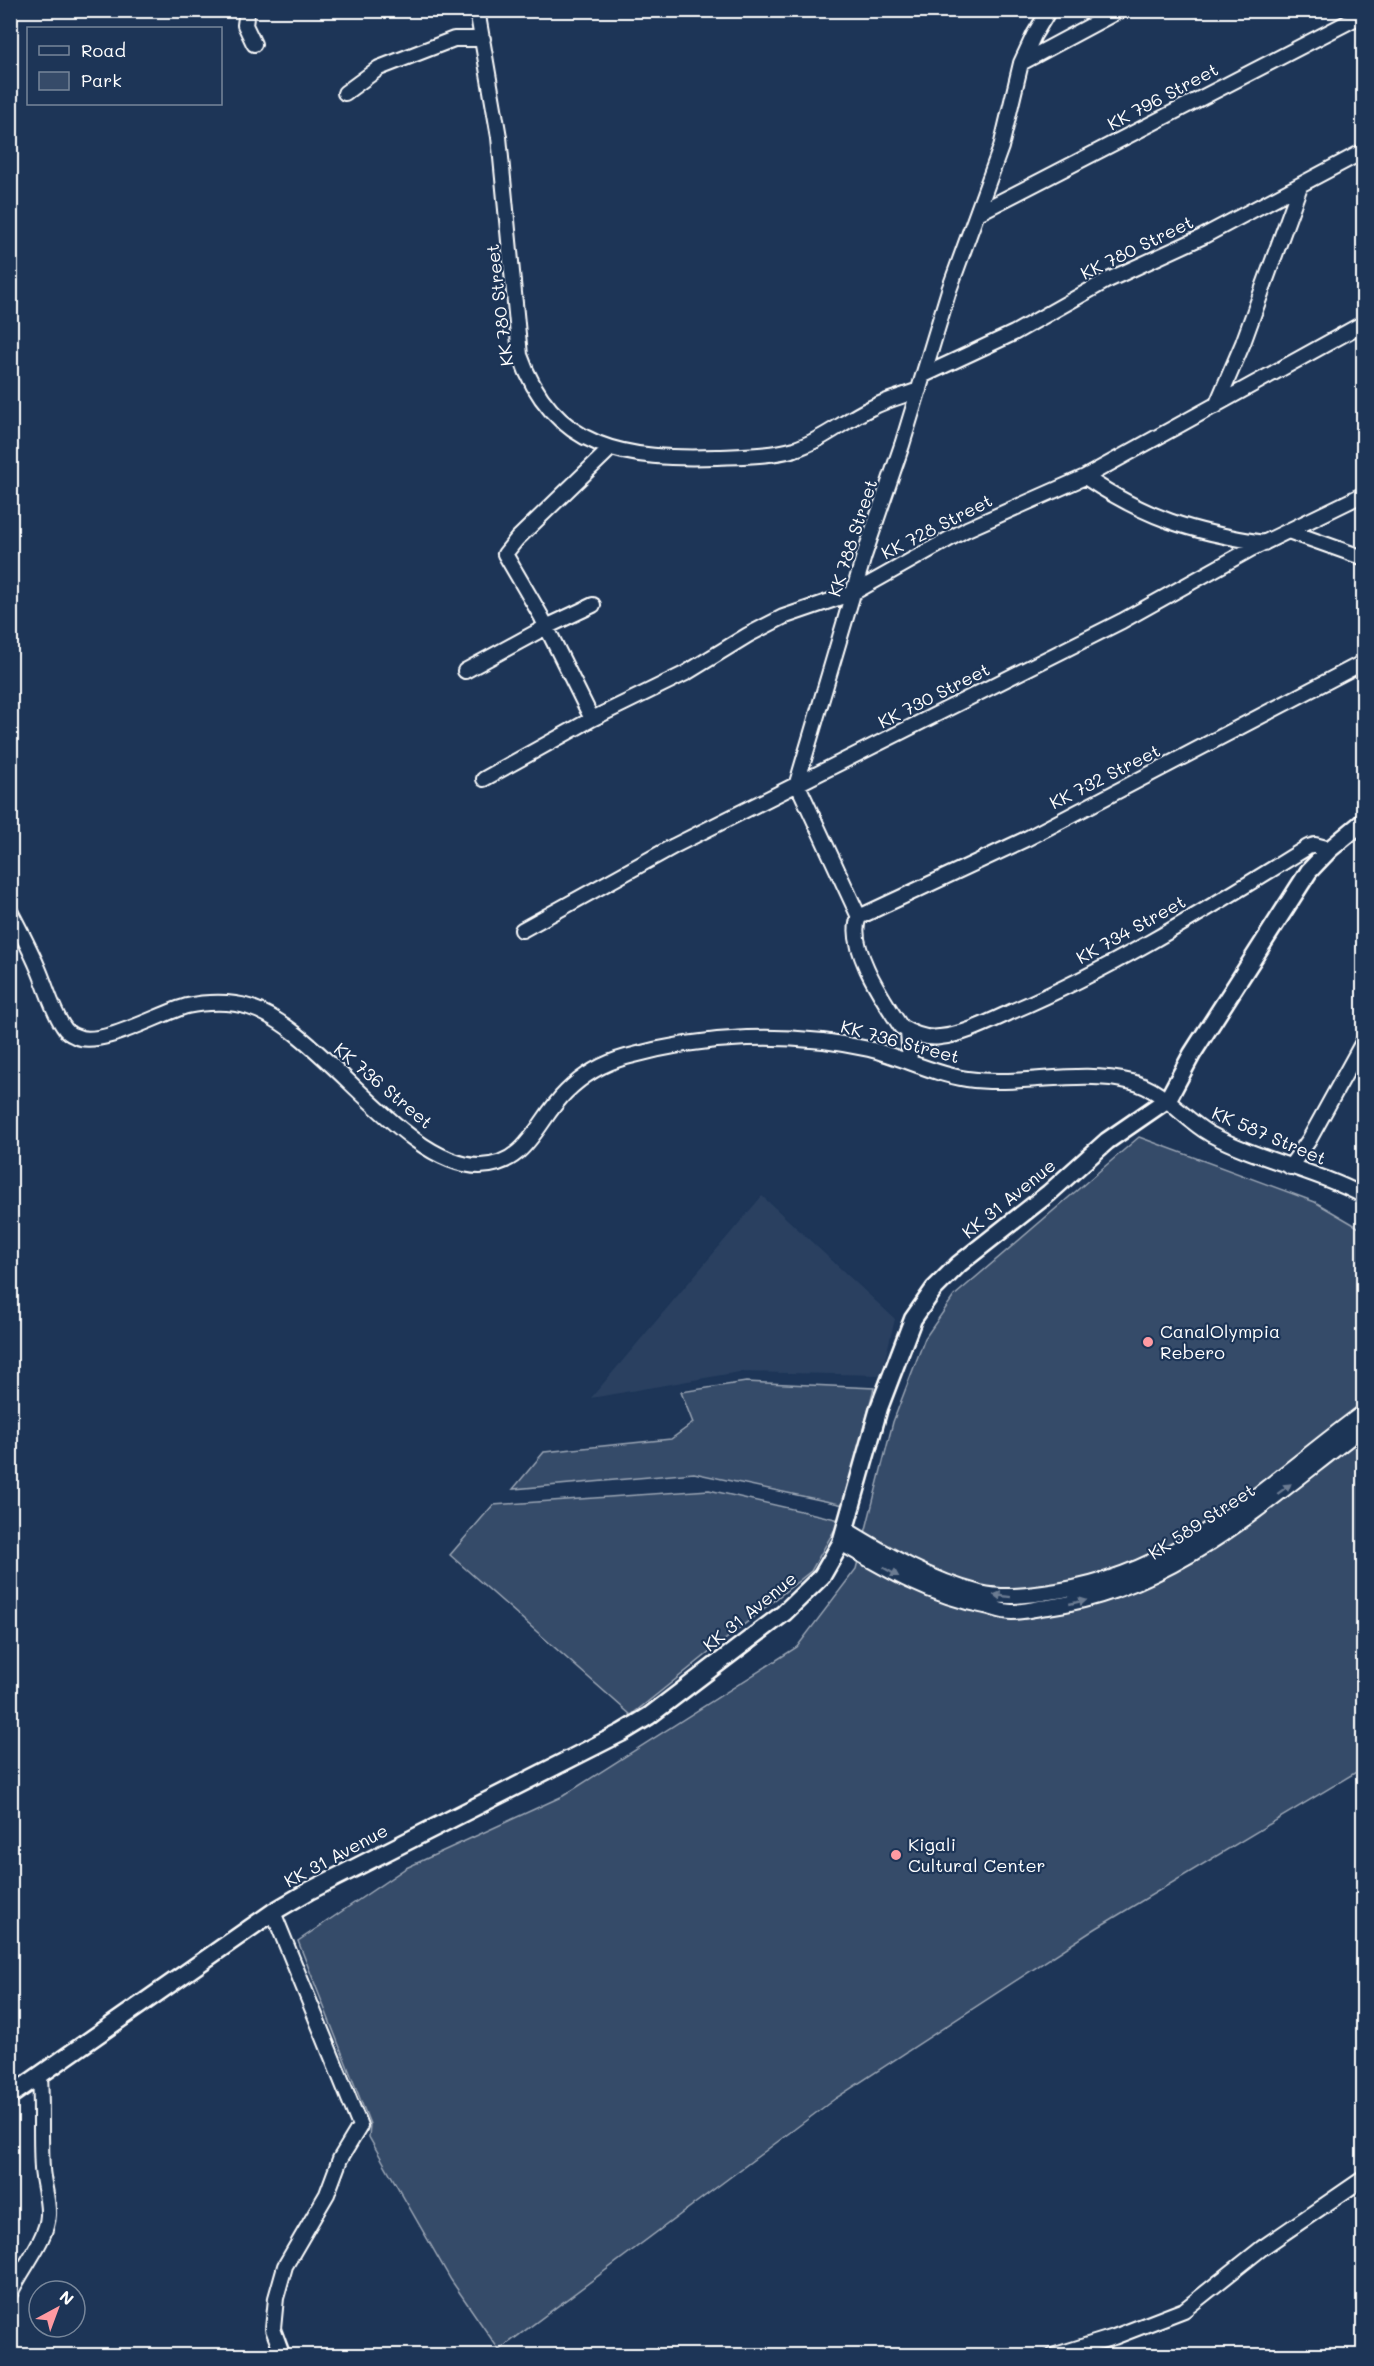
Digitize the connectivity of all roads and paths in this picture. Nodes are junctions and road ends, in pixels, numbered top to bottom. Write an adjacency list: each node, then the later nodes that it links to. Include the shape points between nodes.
1 (247, 10): 7 (street, via 245,25)
2 (477, 10): 6 (street, KK 780 Street)
3 (1049, 10): 8 (street, KK 788 Street)
4 (1120, 10): 8 (street)
5 (1364, 14): 12 (street, KK 796 Street)
6 (483, 39): 9 (street, via 454,39 379,68); 17 (street, KK 780 Street, via 499,137 520,356 527,376 558,416 592,443)
7 (254, 44)
8 (1021, 63): 12 (street, KK 788 Street, via 1007,128)
9 (345, 93)
10 (1364, 151): 11 (street, KK 780 Street)
11 (1300, 186): 14 (street, KK 780 Street); 16 (street)
12 (980, 212): 14 (street, KK 788 Street, via 950,290)
13 (1364, 323): 16 (street, KK 728 Street)
14 (924, 375): 15 (street, KK 788 Street)
15 (919, 390): 17 (street, KK 780 Street, via 871,408 795,449 693,458 634,455); 23 (street, KK 788 Street)
16 (1216, 406): 18 (street, KK 728 Street)
17 (610, 449): 25 (street, via 505,554)
18 (1085, 477): 21 (street, via 1130,506 1171,523 1210,535); 23 (street, KK 728 Street, via 966,529)
19 (1364, 494): 20 (street, KK 730 Street)
20 (1288, 531): 21 (street, KK 730 Street); 22 (street)
21 (1264, 543): 30 (street, KK 730 Street, via 1122,621)
22 (1364, 558)
23 (853, 593): 28 (street, KK 728 Street, via 783,617 668,683); 30 (street, KK 788 Street)
24 (593, 605): 25 (street)
25 (546, 627): 27 (street); 28 (street)
26 (1364, 662): 34 (street, KK 732 Street, via 1026,838)
27 (465, 670)
28 (592, 719): 29 (street, KK 728 Street)
29 (484, 779)
30 (797, 783): 34 (street); 35 (street, KK 730 Street)
31 (1364, 821): 32 (main road, KK 31 Avenue)
32 (1330, 849): 36 (street, KK 734 Street, via 1308,847 1154,940 1031,1004 942,1037); 39 (main road, KK 31 Avenue, via 1291,899 1192,1054)
33 (10, 911): 38 (street, KK 736 Street, via 61,1023 77,1038 94,1040 187,1006 224,1003 249,1007 290,1030 420,1142 468,1165 505,1161 532,1140 551,1110 582,1078 619,1059 651,1050 704,1042 792,1037 837,1042)
34 (859, 917): 36 (street, via 854,932 860,952 892,1013)
35 (522, 930)
36 (908, 1031): 38 (street)
37 (1364, 1040): 40 (street)
38 (910, 1062): 39 (street, KK 736 Street, via 966,1079 1084,1076 1134,1082)
39 (1168, 1099): 40 (street, KK 587 Street, via 1208,1133); 44 (main road, KK 31 Avenue, via 1107,1141 934,1289 913,1318 897,1356)
40 (1290, 1167): 41 (street, KK 587 Street)
41 (1364, 1196)
42 (1364, 1412): 44 (street, KK 589 Street, one-way to 44, via 1252,1500 1170,1555 1116,1578 1071,1589 1013,1597 982,1593 935,1580)
43 (1364, 1427): 44 (street, KK 589 Street, one-way to 43, via 910,1583 958,1601 1011,1612 1075,1603 1123,1589 1175,1565 1231,1529)
44 (843, 1536): 45 (main road, KK 31 Avenue, via 822,1576 784,1613 649,1716)
45 (273, 1912): 46 (main road, KK 31 Avenue); 50 (street, via 360,2126 340,2159 327,2194 285,2266 273,2329)
46 (40, 2076): 47 (main road, KK 31 Avenue); 49 (street, via 40,2148 48,2214 34,2251)
47 (10, 2096)
48 (1364, 2178): 51 (street, via 1262,2248 1184,2310)
49 (10, 2294)
50 (283, 2355)
51 (1052, 2355)

